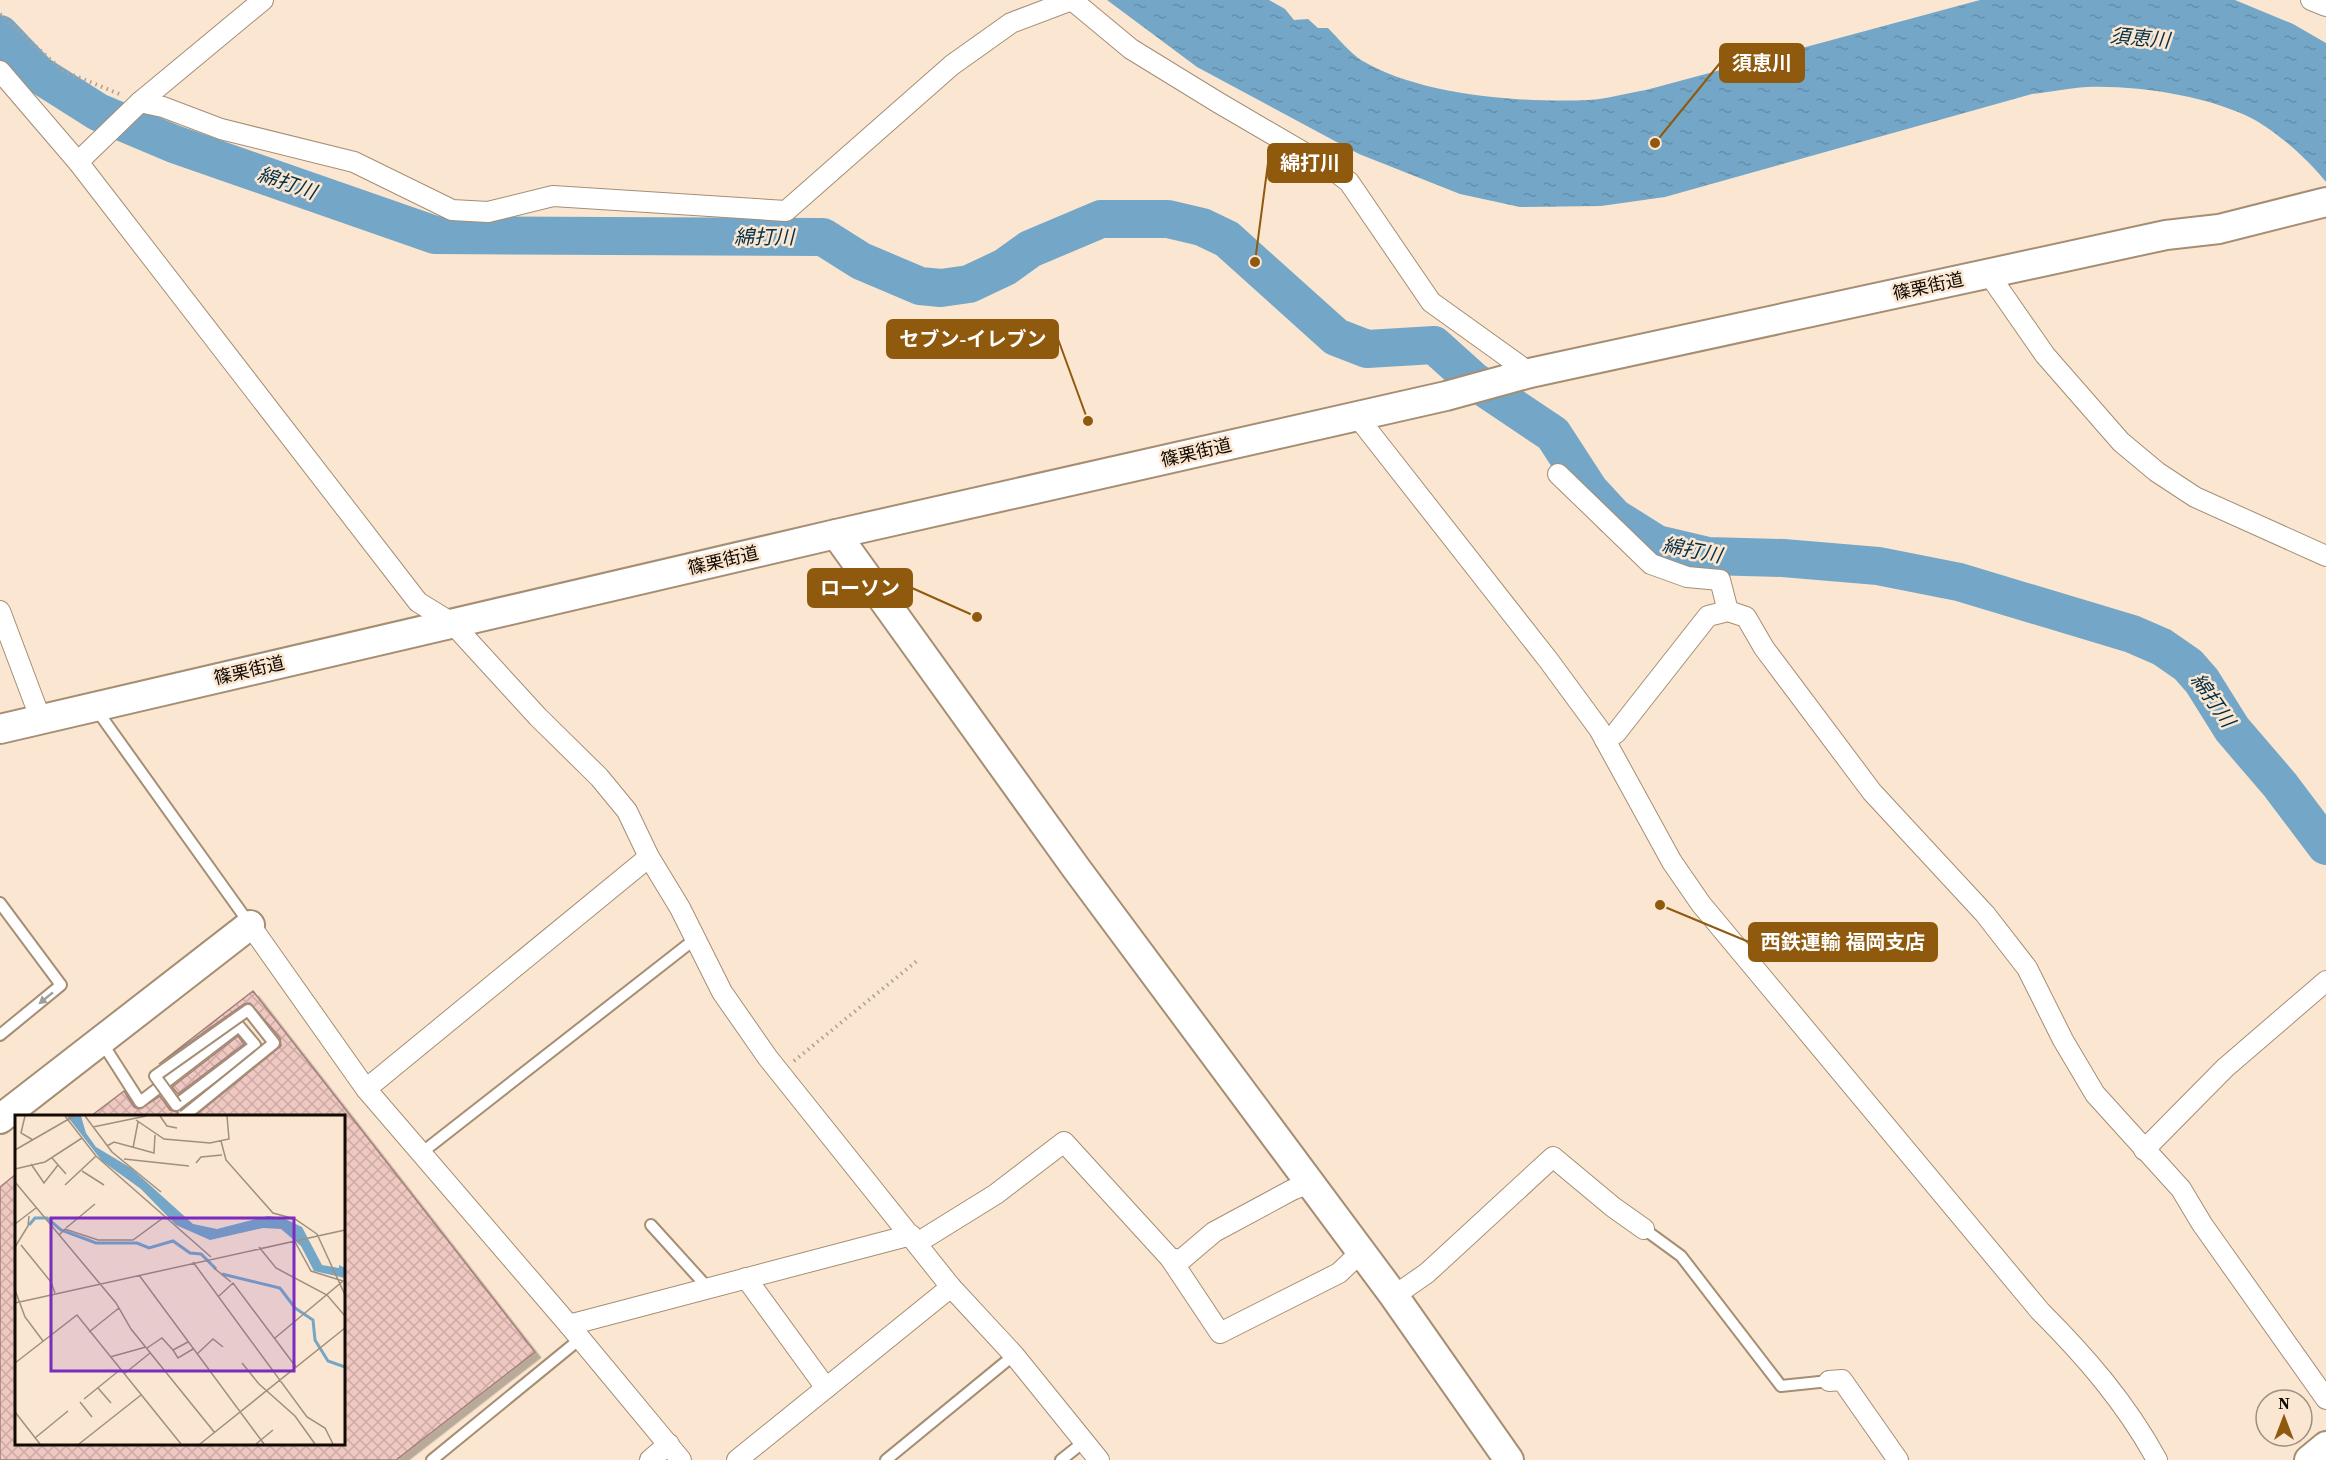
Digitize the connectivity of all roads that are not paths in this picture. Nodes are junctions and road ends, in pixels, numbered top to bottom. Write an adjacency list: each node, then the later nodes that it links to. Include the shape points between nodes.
1 (263, 0): 6 (street)
2 (1072, 0): 6 (street, via 1011,23 952,65 786,211 553,195 488,212 452,210 354,162 221,129 163,107); 10 (street, via 1131,49 1349,182 1431,302)
3 (2311, 0): 4 (street)
4 (2326, 6)
5 (0, 71): 7 (street)
6 (134, 107): 7 (street)
7 (78, 162): 17 (street, via 418,602)
8 (2325, 204): 9 (main road, 篠栗街道, via 2219,229 2166,235)
9 (1988, 273): 10 (main road, 篠栗街道); 14 (street, via 2045,356 2121,442 2195,497)
10 (1530, 373): 11 (main road, 篠栗街道)
11 (1356, 415): 13 (main road, 篠栗街道); 21 (street, via 1549,661)
12 (1558, 474): 16 (street, via 1651,564 1687,577 1720,580)
13 (836, 534): 17 (main road, 篠栗街道); 38 (main road, via 1070,859)
14 (2326, 556)
15 (0, 611): 19 (street)
16 (1728, 611): 21 (street, via 1708,616 1616,734); 36 (street, via 1746,617 1764,648 1872,792 2006,940 2027,968 2095,1094)
17 (452, 623): 18 (main road, 篠栗街道); 22 (street, via 627,811)
18 (94, 706): 19 (main road, 篠栗街道); 24 (lane)
19 (41, 720): 20 (main road, 篠栗街道)
20 (0, 729)
21 (1605, 740): 64 (street, via 1672,862 1701,904 2040,1311 2082,1353 2141,1431)
22 (649, 857): 25 (street); 33 (street)
23 (0, 903): 27 (lane, one-way to 27, via 62,985)
24 (250, 925): 28 (main road); 33 (street)
25 (695, 939): 37 (lane); 41 (street, via 722,993 779,1072)
26 (2326, 981): 36 (street, via 2225,1068)
27 (0, 1035)
28 (101, 1040): 29 (lane, bridge, via 140,1102); 35 (main road)
29 (162, 1085)
30 (162, 1085): 31 (lane, bridge, via 239,1026 255,1045 176,1105)
31 (162, 1085)
32 (162, 1085): 34 (lane, bridge, via 155,1076 248,1010 274,1043)
33 (366, 1089): 37 (street)
34 (185, 1115)
35 (0, 1119)
36 (2144, 1150): 52 (street, via 2181,1189)
37 (420, 1154): 48 (street)
38 (1311, 1183): 42 (main road); 43 (street, via 1214,1232 1181,1260)
39 (651, 1225): 46 (lane)
40 (1644, 1229): 47 (street, via 1553,1157 1427,1272); 50 (lane, via 1681,1256 1781,1386)
41 (914, 1239): 43 (street, via 996,1194 1064,1142); 44 (street); 45 (street)
42 (1361, 1252): 43 (street, via 1339,1273 1220,1333); 47 (main road)
43 (1170, 1258)
44 (746, 1278): 46 (street); 51 (street)
45 (951, 1287): 49 (street); 51 (street)
46 (708, 1288): 48 (street)
47 (1394, 1296): 62 (main road)
48 (574, 1332): 55 (street); 56 (lane)
49 (1014, 1355): 53 (street); 59 (lane)
50 (1829, 1381): 63 (street, via 1842,1380)
51 (826, 1388): 58 (street)
52 (2326, 1399)
53 (1085, 1440): 60 (lane); 61 (street)
54 (2326, 1446): 65 (main road)
55 (675, 1452): 57 (street)
56 (432, 1460)
57 (650, 1460)
58 (736, 1460)
59 (886, 1460)
60 (1061, 1460)
61 (1099, 1460)
62 (1509, 1460)
63 (1898, 1460)
64 (2157, 1460)
65 (2309, 1460)

